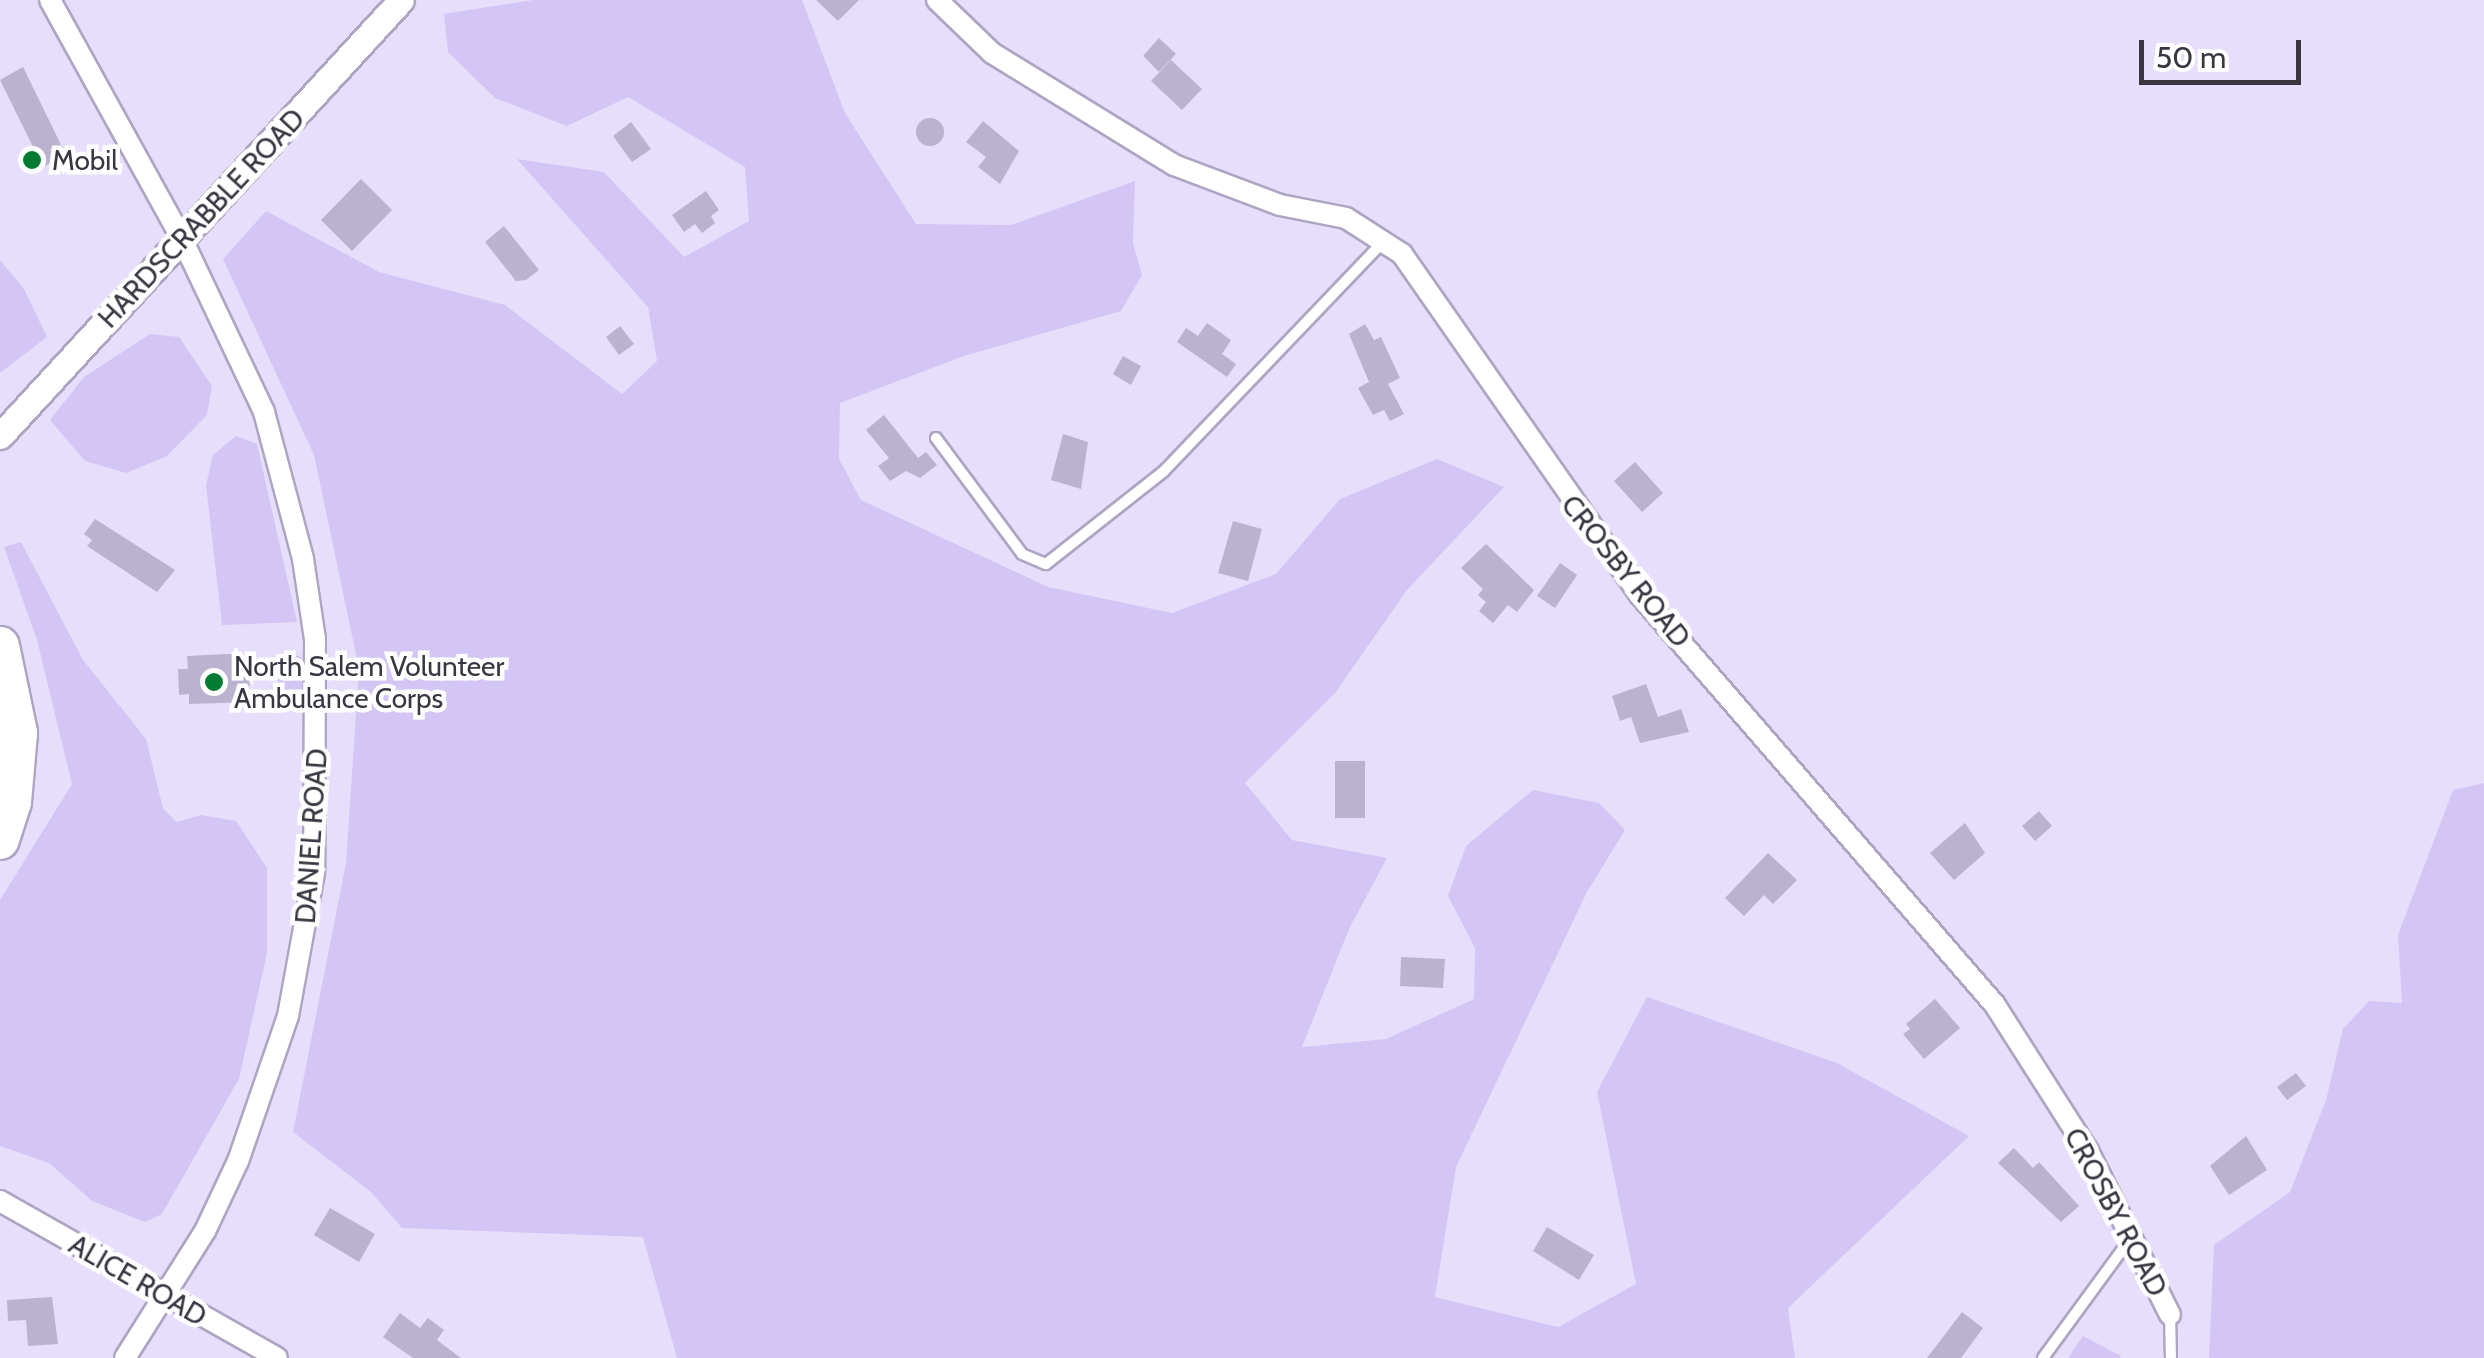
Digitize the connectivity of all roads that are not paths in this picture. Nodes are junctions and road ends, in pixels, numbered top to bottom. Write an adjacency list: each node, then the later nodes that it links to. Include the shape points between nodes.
1 (50, 0): 4 (street, DANIEL ROAD)
2 (401, 0): 4 (street, HARDSCRABBLE ROAD)
3 (937, 0): 5 (street, CROSBY ROAD, via 992,52 1174,165 1280,205 1346,218)
4 (182, 239): 6 (street, HARDSCRABBLE ROAD); 12 (street, DANIEL ROAD, via 264,412 286,485 315,639 318,796 314,874 288,1016 238,1161)
5 (1384, 242): 7 (lane, via 1164,472 1046,564 1022,554); 11 (street, CROSBY ROAD, via 1430,288 1532,447 1639,594 1995,1005)
6 (0, 436)
7 (936, 438)
8 (0, 646): 9 (highway, via 18,733 12,802)
9 (0, 840)
10 (0, 1201): 12 (street, ALICE ROAD)
11 (2134, 1235): 13 (street, CROSBY ROAD); 16 (lane)
12 (166, 1297): 14 (street, DANIEL ROAD); 15 (street, ALICE ROAD)
13 (2170, 1314): 17 (lane)
14 (125, 1358)
15 (277, 1358)
16 (2043, 1358)
17 (2171, 1358)

